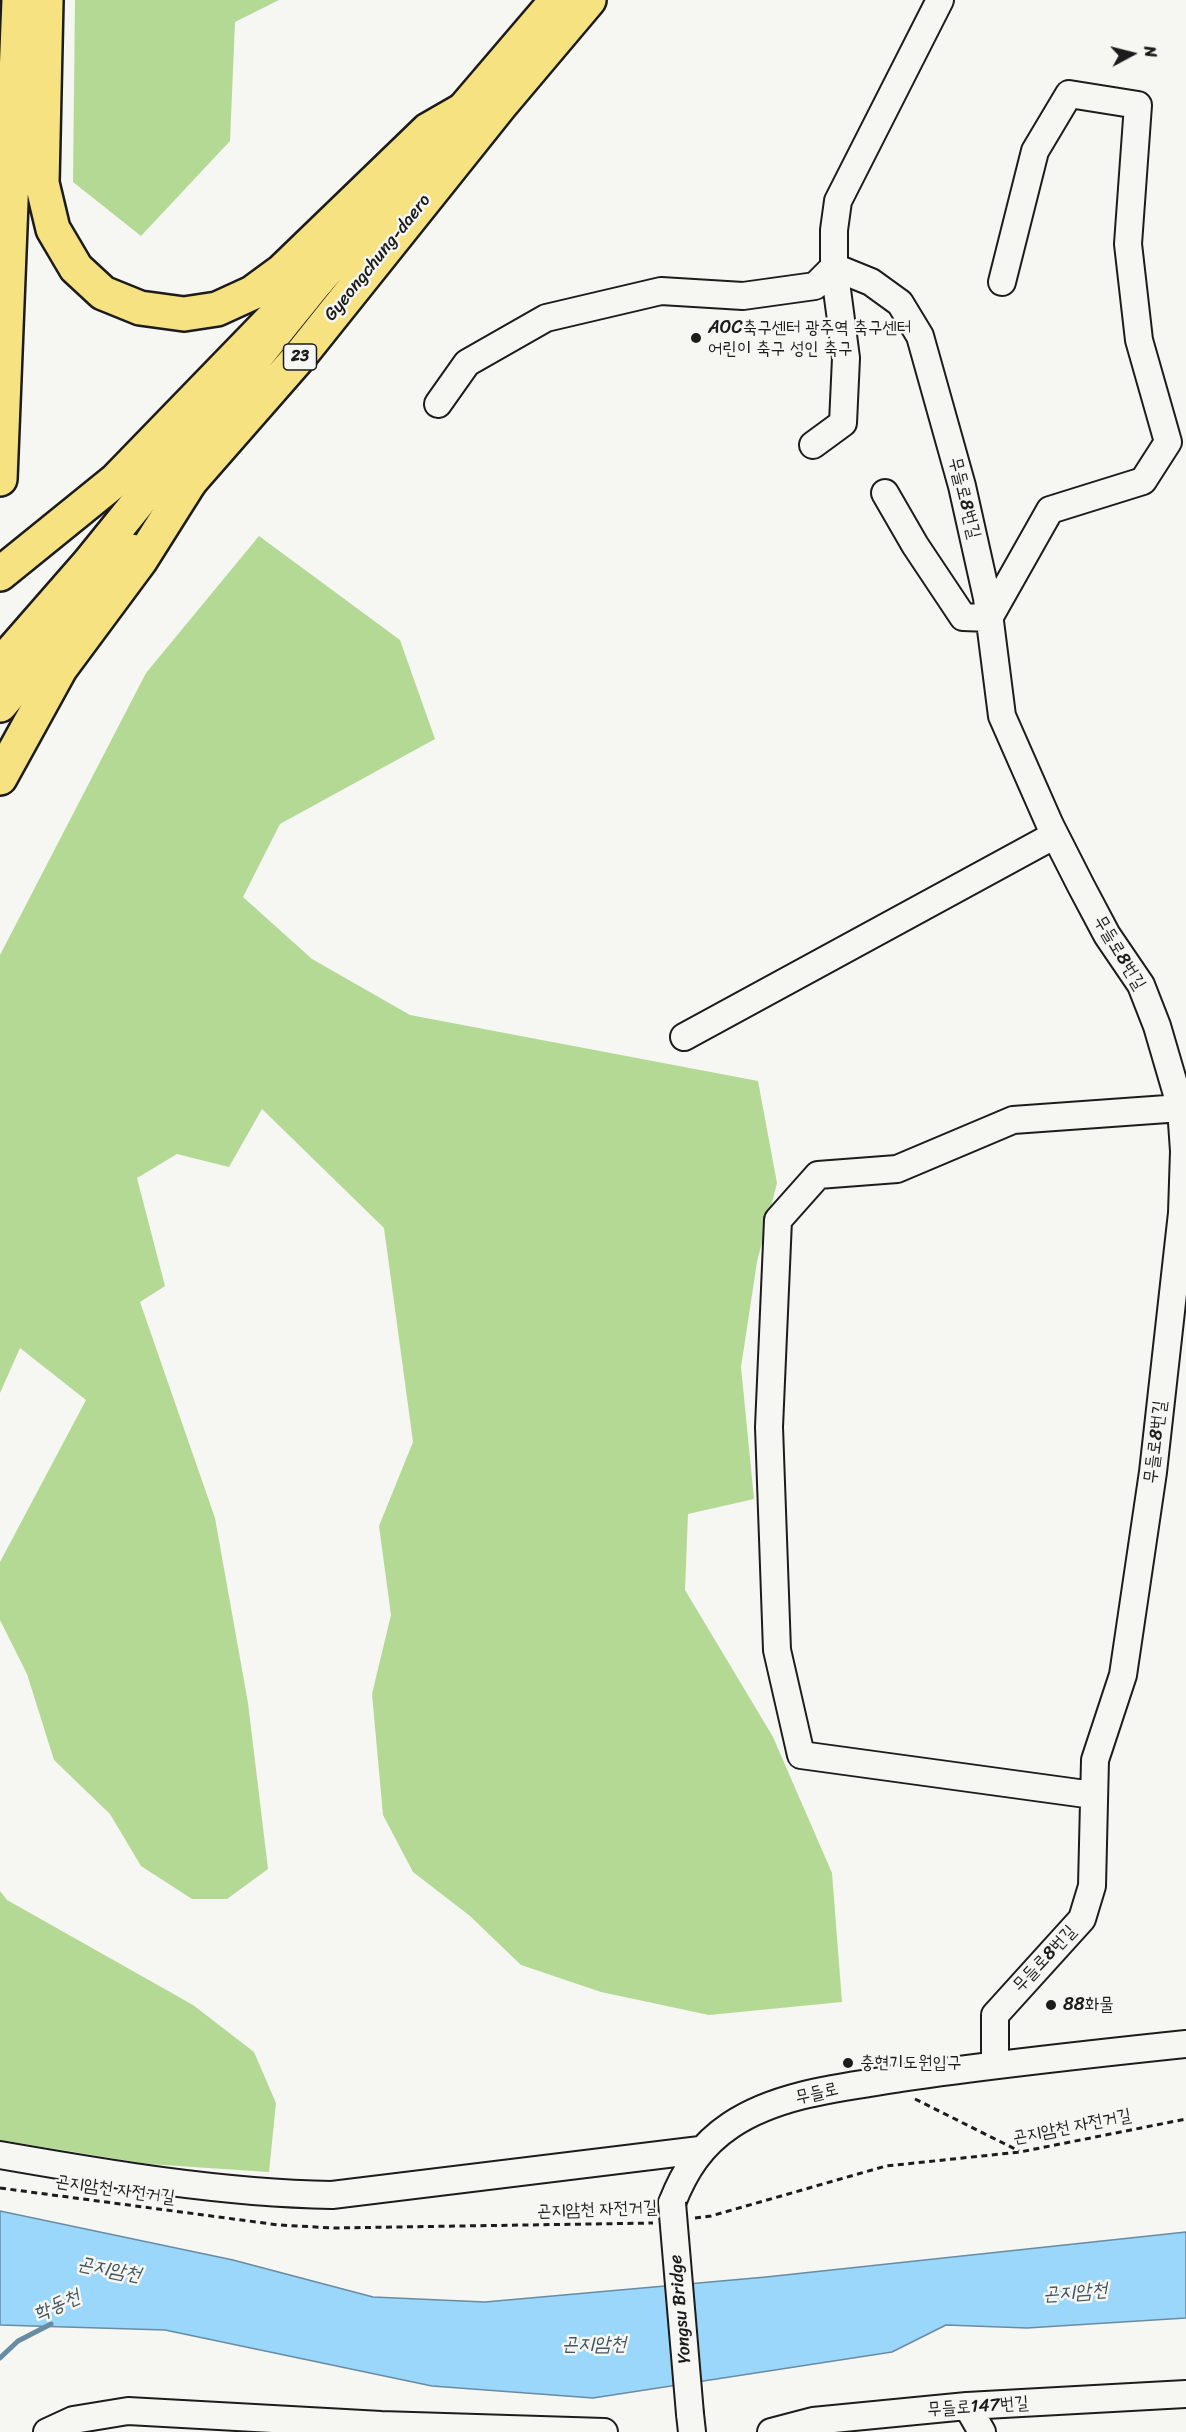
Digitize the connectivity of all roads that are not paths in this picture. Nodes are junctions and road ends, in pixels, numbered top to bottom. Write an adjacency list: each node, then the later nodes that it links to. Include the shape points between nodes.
1 (19, 0): 13 (main road)
2 (46, 0): 6 (main road, via 42,183 53,229 76,268 103,293 140,308 184,314 217,309 252,293 282,271 428,130)
3 (557, 0): 6 (main road, Gyeongchung-daero / 23)
4 (589, 0): 12 (main road, Gyeongchung-daero / 23, via 300,356)
5 (940, 0): 7 (street, via 838,201)
6 (468, 106): 8 (main road, Gyeongchung-daero / 23)
7 (834, 267): 10 (street, via 814,286 743,296 661,291 546,318 467,363); 11 (street, via 846,358 843,423); 16 (street, 무들로8번길, via 872,282 900,303 920,336 962,486)
8 (317, 281): 15 (main road, via 276,315 116,480); 17 (main road, Gyeongchung-daero / 23, via 89,563)
9 (1002, 282): 16 (street, via 1035,151 1068,94 1138,105 1128,244 1140,340 1168,442 1143,481 1050,510)
10 (438, 404)
11 (813, 445)
12 (193, 477): 18 (main road, Gyeongchung-daero / 23); 19 (main road, via 140,561 60,669)
13 (0, 479)
14 (885, 493): 16 (street, via 963,617)
15 (0, 574)
16 (989, 618): 20 (street, 무들로8번길, via 1002,716)
17 (0, 665)
18 (0, 705)
19 (0, 778)
20 (1055, 835): 21 (street); 22 (street, 무들로8번길, via 1107,935 1141,985)
21 (684, 1037)
22 (1181, 1108): 23 (street, 무들로8번길, via 1182,1213 1153,1472 1123,1675 1095,1760); 23 (street, via 1013,1120 897,1169 818,1175 778,1220 769,1427 777,1650 801,1755)
23 (1093, 1795): 25 (street, 무들로8번길, via 1092,1886 1082,1919 995,2015)
24 (1186, 2044): 25 (street, 무들로)
25 (996, 2064): 26 (street, 무들로, via 816,2093 769,2106 732,2124)
26 (700, 2150): 27 (street, via 332,2195 261,2191); 28 (street, 무들로, via 682,2178)
27 (0, 2155)
28 (680, 2211): 31 (street, Yongsu Bridge, bridge)
29 (1186, 2394): 30 (street, 무들로147번길)
30 (967, 2406): 34 (street, 무들로147번길, via 813,2421); 35 (street)
31 (691, 2423)
32 (47, 2432): 33 (street, via 74,2420 128,2411)
33 (604, 2432)
34 (771, 2432)
35 (982, 2432)

